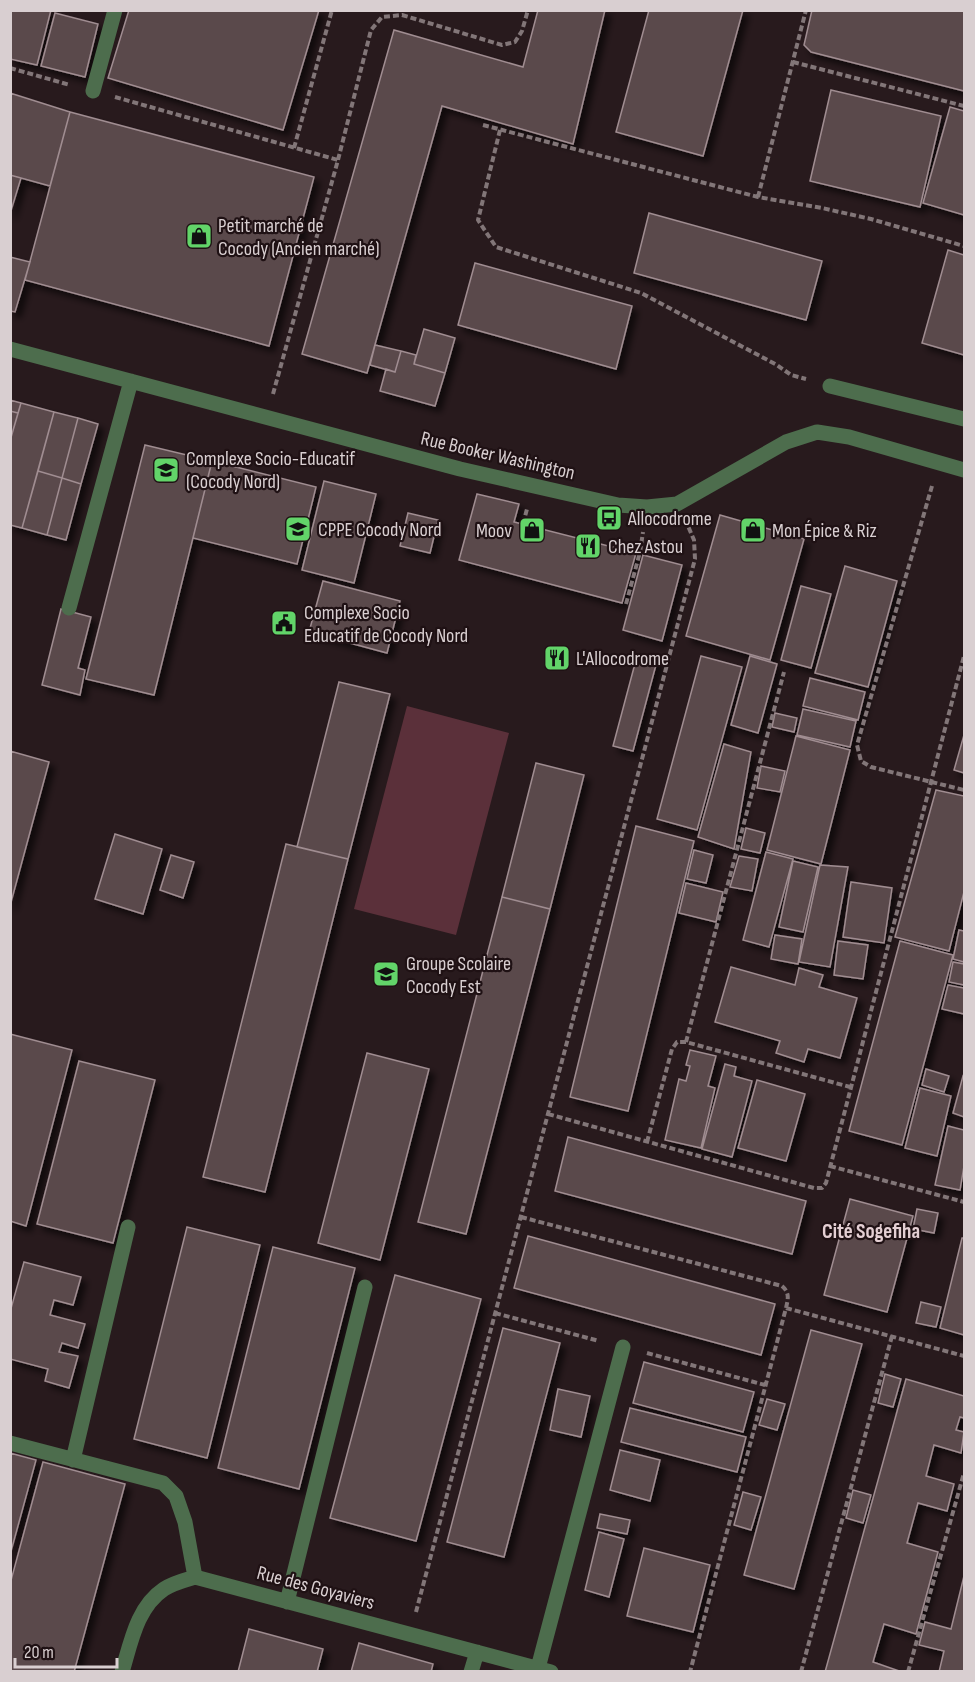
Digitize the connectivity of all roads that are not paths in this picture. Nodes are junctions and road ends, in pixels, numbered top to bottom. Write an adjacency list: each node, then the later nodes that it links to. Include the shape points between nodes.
1 (115, 10): 2 (street)
2 (93, 91)
3 (10, 349): 4 (street, Rue Booker Washington)
4 (131, 381): 7 (street, Rue Booker Washington, via 460,469 618,504 677,504 786,442 817,432 849,437); 8 (street)
5 (830, 386): 6 (street)
6 (964, 419)
7 (964, 470)
8 (69, 608)
9 (128, 1227): 13 (street)
10 (365, 1287): 15 (street)
11 (623, 1347): 17 (street)
12 (10, 1443): 13 (street)
13 (73, 1460): 14 (street, via 163,1483 176,1496 185,1522)
14 (195, 1577): 15 (street, Rue des Goyaviers); 18 (street, via 166,1587 151,1599 137,1621)
15 (287, 1602): 16 (street, Rue des Goyaviers)
16 (477, 1652): 17 (street, Rue des Goyaviers); 19 (street)
17 (544, 1670)
18 (122, 1671)
19 (471, 1671)

